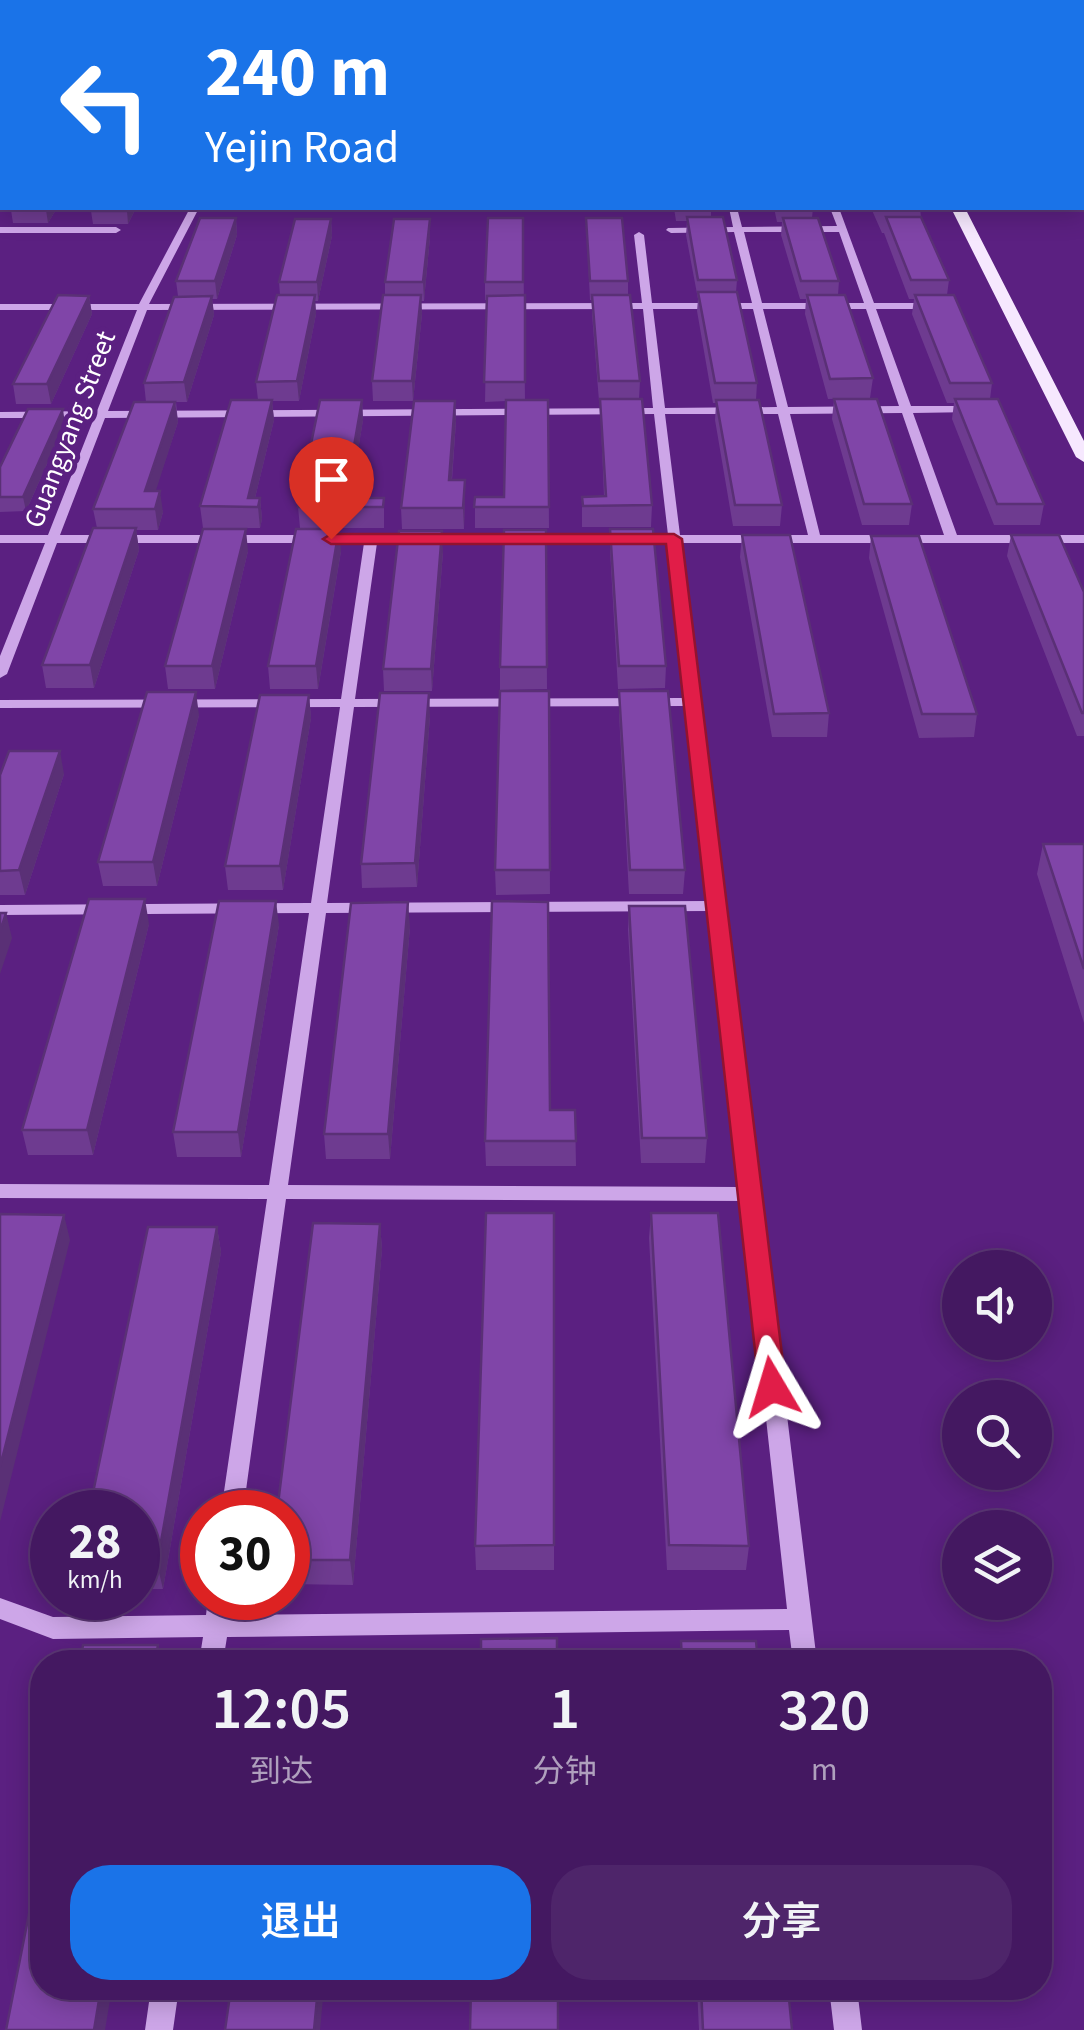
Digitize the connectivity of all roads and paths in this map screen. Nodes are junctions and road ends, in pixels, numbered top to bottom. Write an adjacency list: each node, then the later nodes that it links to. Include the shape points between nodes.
1 (193, 210): 16 (street, Guangyang Street)
2 (733, 210): 8 (street)
3 (836, 210): 9 (street)
4 (959, 210): 23 (main road)
5 (0, 230): 6 (street)
6 (116, 230)
7 (672, 230): 8 (street)
8 (738, 230): 9 (street); 12 (street)
9 (843, 230): 13 (street)
10 (639, 235): 11 (street)
11 (648, 306): 12 (street); 16 (street); 20 (street)
12 (757, 306): 13 (street); 18 (street)
13 (870, 306): 14 (street); 19 (street)
14 (953, 306)
15 (0, 307): 16 (street)
16 (143, 307): 21 (street, Guangyang Street)
17 (982, 409): 19 (street)
18 (783, 410): 19 (street); 20 (street); 28 (street)
19 (906, 410): 29 (street)
20 (659, 411): 21 (street); 27 (street)
21 (102, 414): 22 (street); 25 (street, Guangyang Street)
22 (0, 415)
23 (1084, 458)
24 (0, 539): 25 (street)
25 (53, 539): 26 (street); 31 (street, Guangyang Street)
26 (370, 539): 27 (street); 33 (street)
27 (674, 539): 28 (street); 32 (street)
28 (815, 539): 29 (street)
29 (952, 539): 30 (street)
30 (1084, 539)
31 (0, 674)
32 (693, 702): 33 (street); 35 (street)
33 (348, 703): 34 (street); 36 (street)
34 (0, 704)
35 (717, 906): 36 (street); 40 (street)
36 (319, 908): 37 (street); 39 (street)
37 (0, 910)
38 (0, 1191): 39 (street)
39 (278, 1192): 40 (street); 41 (street)
40 (750, 1194): 44 (street)
41 (235, 1490)
42 (0, 1608): 45 (street, via 53,1628)
43 (217, 1620): 45 (street)
44 (800, 1620): 45 (street); 47 (street)
45 (216, 1626): 46 (street)
46 (213, 1650)
47 (804, 1650)
48 (163, 2000): 50 (street)
49 (844, 2000): 51 (street)
50 (159, 2030)
51 (848, 2030)

